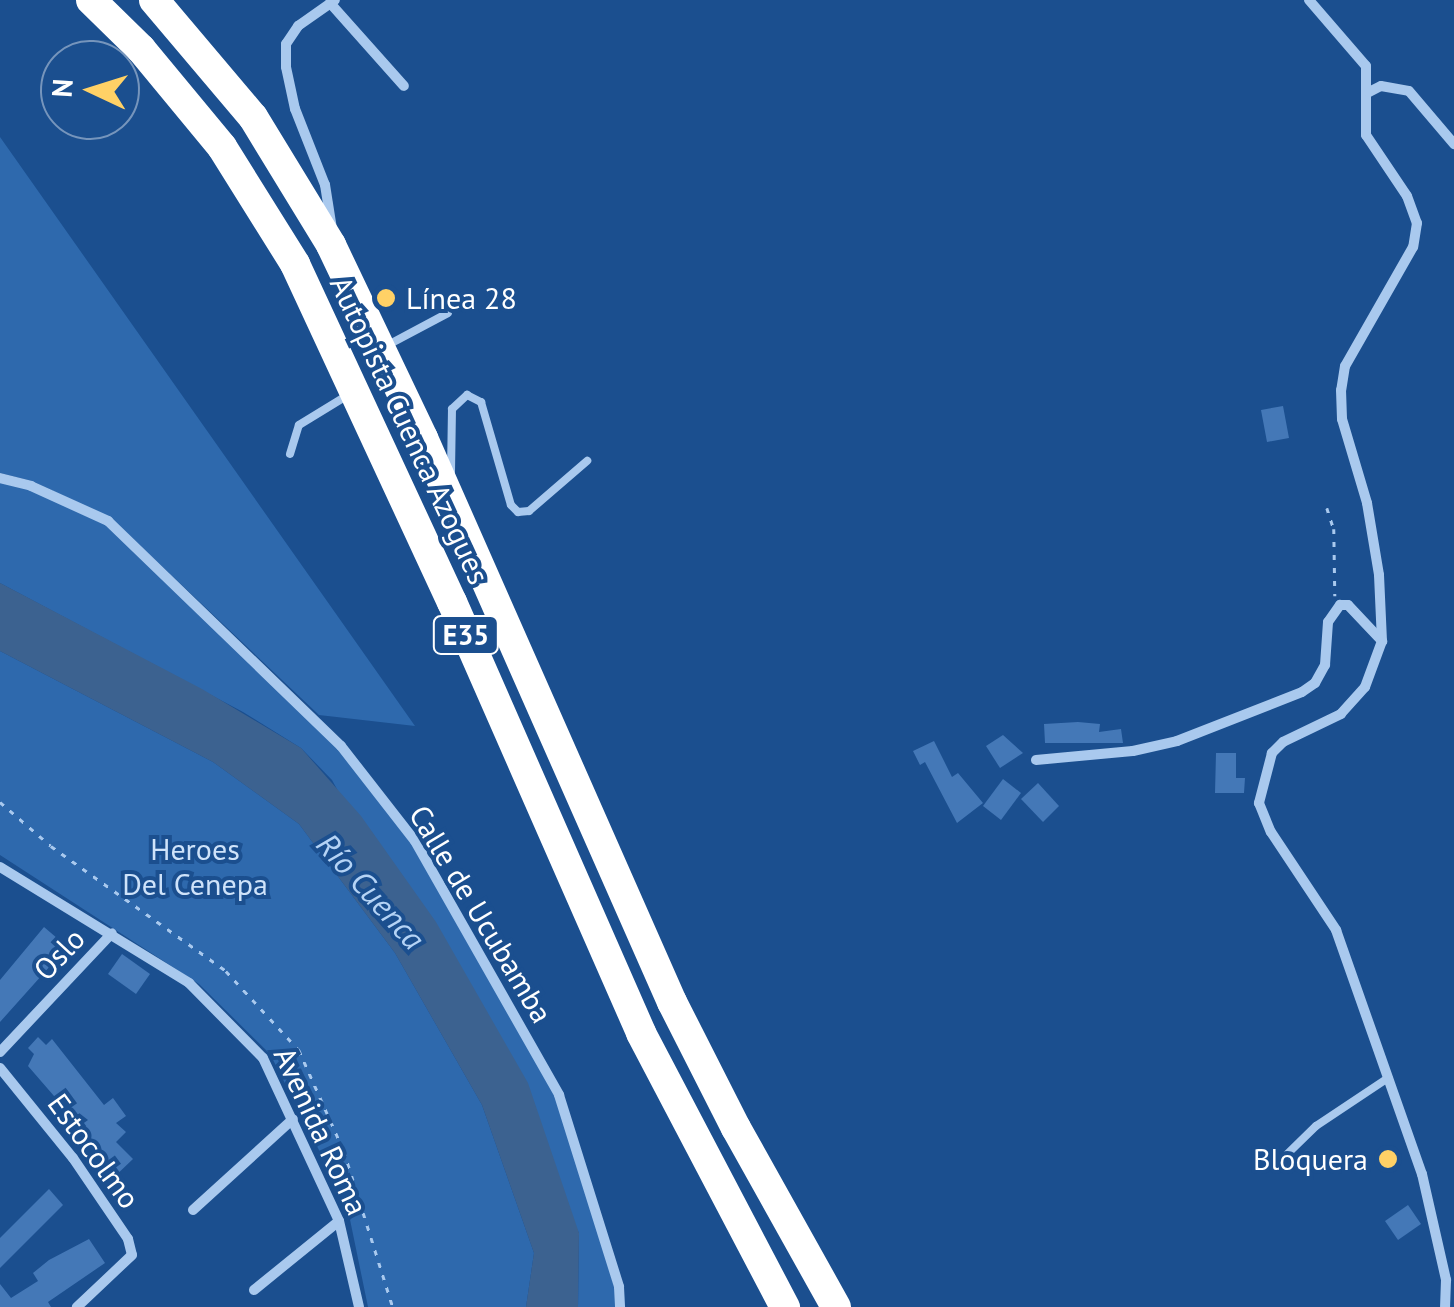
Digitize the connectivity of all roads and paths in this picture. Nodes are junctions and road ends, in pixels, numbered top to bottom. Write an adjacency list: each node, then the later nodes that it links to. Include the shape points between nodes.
1 (91, 0): 11 (highway, Autopista Cuenca Azogues / E35, via 162,73 242,176)
2 (154, 0): 8 (highway, Autopista Cuenca Azogues / E35, via 253,117)
3 (1309, 0): 6 (street, via 1366,66)
4 (332, 2): 5 (street); 8 (street, via 298,26 286,44 295,109 332,210)
5 (404, 86)
6 (1369, 92): 7 (street, via 1380,86 1409,90); 18 (street, via 1362,120 1366,135 1417,223 1413,247 1365,325 1341,390 1379,575)
7 (1454, 144)
8 (331, 245): 10 (highway, Autopista Cuenca Azogues / E35)
9 (448, 313): 10 (lane)
10 (382, 347): 15 (highway, Autopista Cuenca Azogues / E35)
11 (356, 390): 12 (lane, via 298,426); 35 (highway, Autopista Cuenca Azogues / E35, via 641,1033)
12 (290, 454)
13 (587, 460): 15 (lane, via 529,511 518,512 481,402 467,395 452,409 450,422)
14 (0, 478): 34 (street, Calle de Ucubamba, via 108,522 342,746 414,841 559,1095)
15 (452, 502): 36 (highway, Autopista Cuenca Azogues / E35, via 672,1002)
16 (1327, 508): 17 (path, via 1334,529)
17 (1336, 607): 18 (street, via 1348,605); 19 (street, via 1328,622 1325,664 1302,692 1178,741)
18 (1382, 641): 26 (street, via 1366,686 1341,714 1272,754 1260,803 1271,832 1336,930)
19 (1036, 760)
20 (0, 802): 21 (path)
21 (51, 846)
22 (0, 867): 23 (street, Avenida Roma)
23 (112, 934): 24 (street, Oslo); 27 (street, Avenida Roma, via 189,983 235,1024 264,1058)
24 (0, 1052)
25 (0, 1068): 32 (street, Estocolmo, via 74,1158 128,1239 132,1255)
26 (1388, 1078): 28 (lane, via 1316,1126); 37 (street, via 1436,1229)
27 (293, 1119): 29 (street); 30 (street, Avenida Roma)
28 (1276, 1166)
29 (193, 1210)
30 (339, 1221): 31 (street); 33 (street, Avenida Roma)
31 (254, 1290)
32 (77, 1307)
33 (359, 1307)
34 (620, 1307)
35 (786, 1307)
36 (836, 1307)
37 (1445, 1307)

